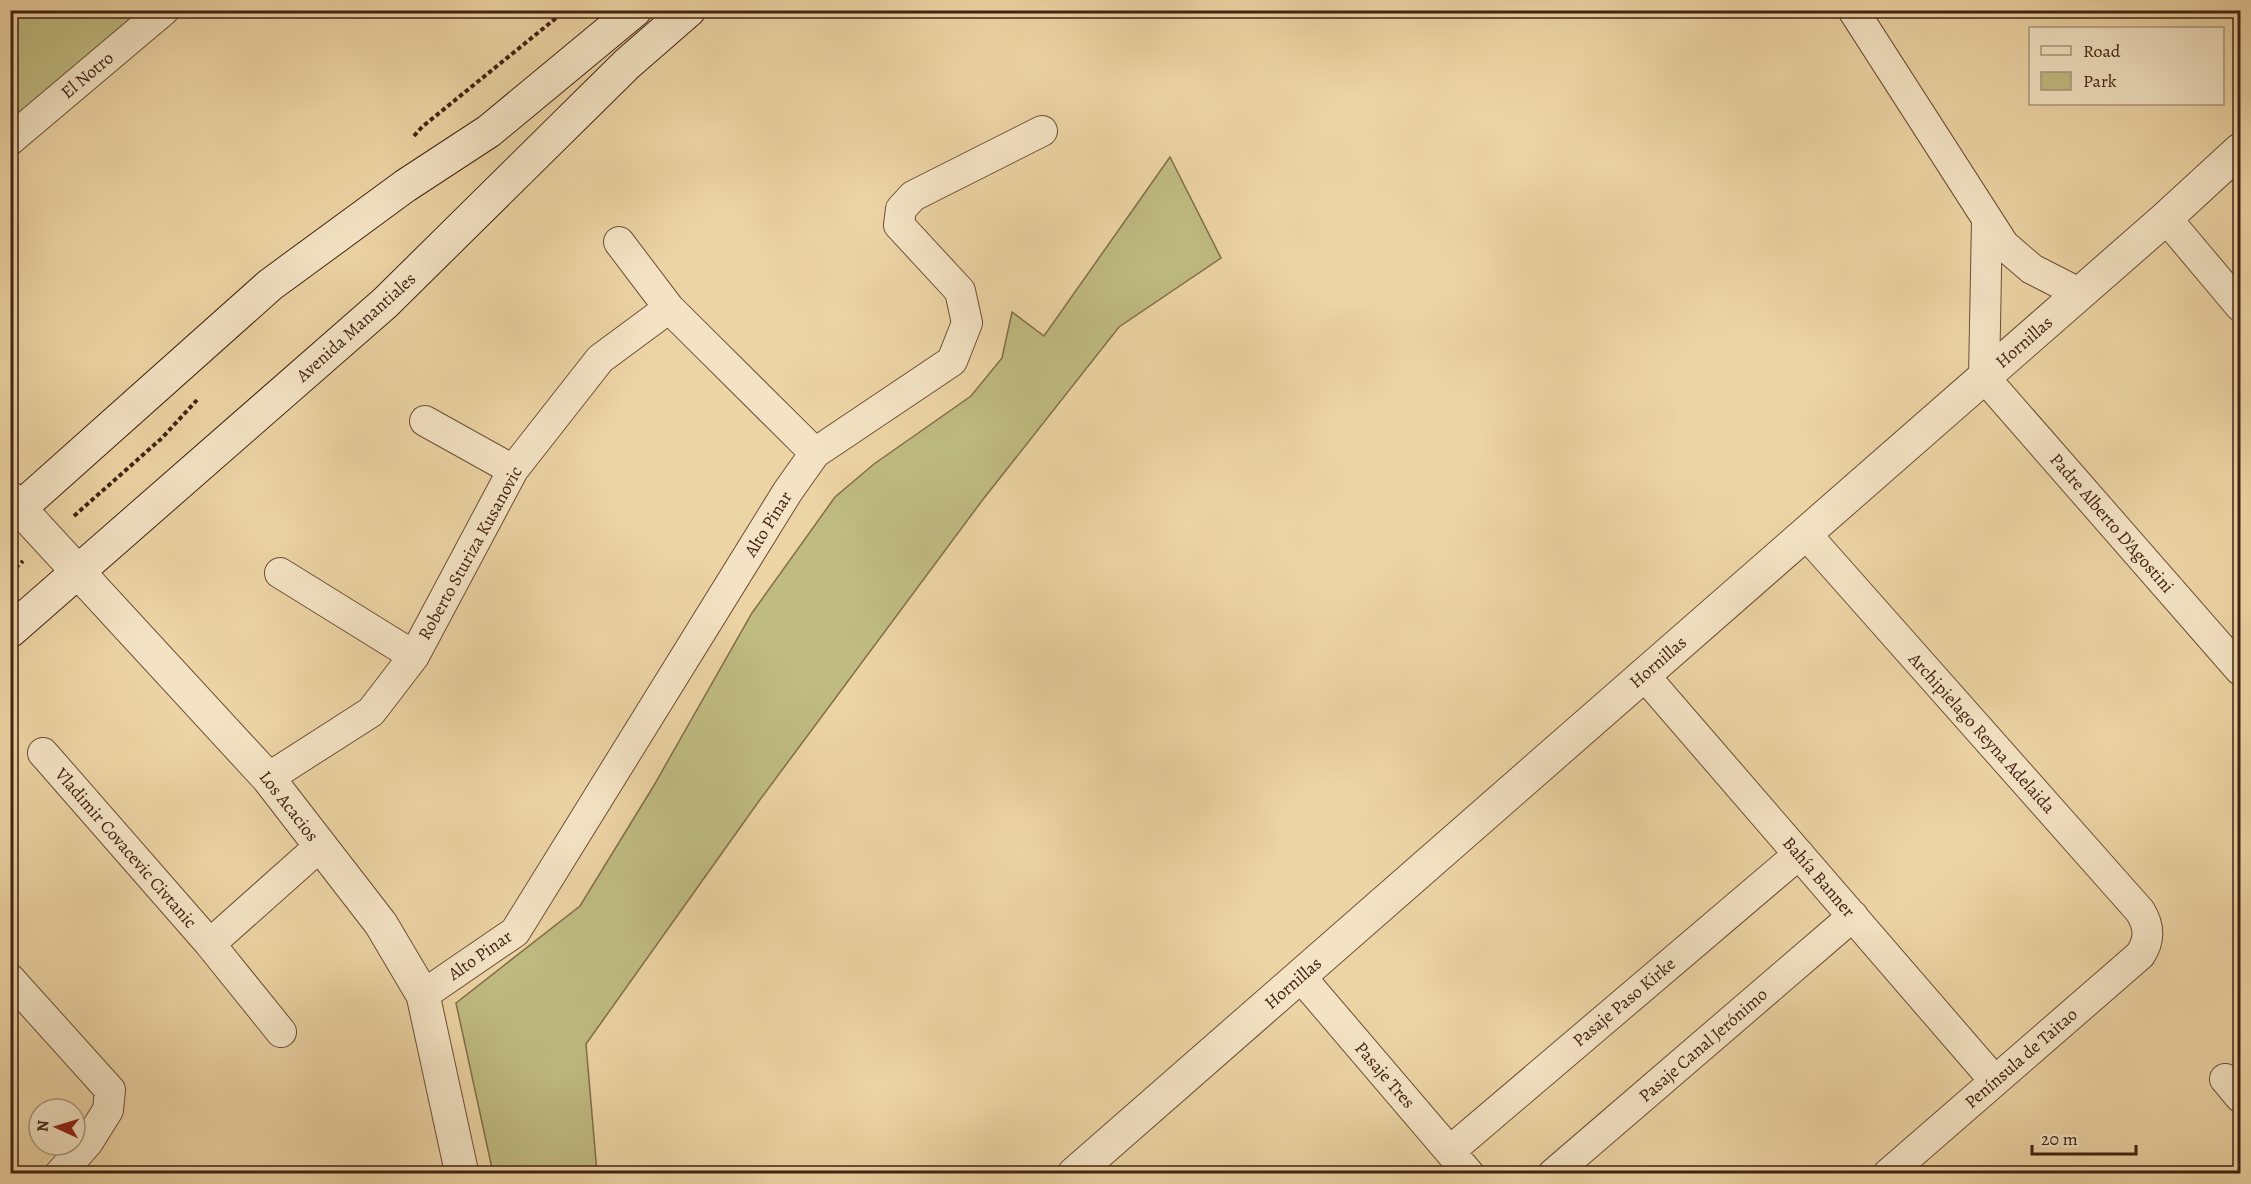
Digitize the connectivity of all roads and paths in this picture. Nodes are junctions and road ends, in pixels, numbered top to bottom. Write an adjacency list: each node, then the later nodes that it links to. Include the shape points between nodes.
1 (164, 10): 6 (street, El Notro)
2 (635, 10): 18 (street, via 489,131 405,186 270,285)
3 (689, 10): 20 (street, Avenida Manantiales, via 627,64 385,303)
4 (1853, 10): 9 (street)
5 (1042, 131): 16 (street, Alto Pinar, via 913,196 901,209 899,225 960,291 967,322 952,361)
6 (10, 140)
7 (2241, 150): 8 (street, Hornillas)
8 (2166, 218): 11 (street, Hornillas); 12 (street)
9 (1987, 220): 11 (street, via 2015,256); 14 (street)
10 (618, 242): 13 (street)
11 (2079, 293): 14 (street, Hornillas)
12 (2241, 306)
13 (669, 308): 16 (street); 17 (street, Roberto Sturiza Kusanovic, via 600,358)
14 (1984, 377): 19 (street, Hornillas); 24 (street, Padre Alberto D'Agostini)
15 (425, 421): 17 (street)
16 (814, 453): 35 (street, Alto Pinar, via 515,932)
17 (513, 470): 23 (street, Roberto Sturiza Kusanovic)
18 (14, 508): 20 (street, Los Acacios)
19 (1805, 533): 25 (street, Hornillas); 31 (street, Archipielago Reyna Adelaida, via 2140,911)
20 (80, 571): 22 (street, Avenida Manantiales); 27 (street, Los Acacios)
21 (280, 573): 23 (street)
22 (10, 631)
23 (414, 656): 27 (street, Roberto Sturiza Kusanovic, via 371,712)
24 (2241, 670)
25 (1643, 674): 29 (street, Bahía Banner); 33 (street, Hornillas)
26 (43, 753): 32 (street, Vladimir Covacevic Civtanic)
27 (268, 778): 28 (street, Los Acacios)
28 (320, 846): 32 (street, Vladimir Covacevic Civtanic); 35 (street, Los Acacios, via 381,924)
29 (1799, 854): 30 (street, Bahía Banner); 38 (street, Pasaje Paso Kirke)
30 (1853, 916): 37 (street, Bahía Banner); 43 (street, Pasaje Canal Jerónimo)
31 (2148, 938): 37 (street, Península de Taitao, via 2140,956)
32 (210, 944): 36 (street, Vladimir Covacevic Civtanic)
33 (1300, 976): 38 (street, Pasaje Tres); 39 (street, Hornillas)
34 (10, 979): 40 (street, via 110,1090 108,1110 88,1142)
35 (423, 995): 41 (street, Los Acacios)
36 (281, 1032)
37 (1994, 1080): 44 (street, Península de Taitao)
38 (1450, 1151): 42 (street, Pasaje Tres)
39 (1090, 1169)
40 (60, 1173)
41 (462, 1173)
42 (1469, 1173)
43 (1552, 1173)
44 (1888, 1173)

